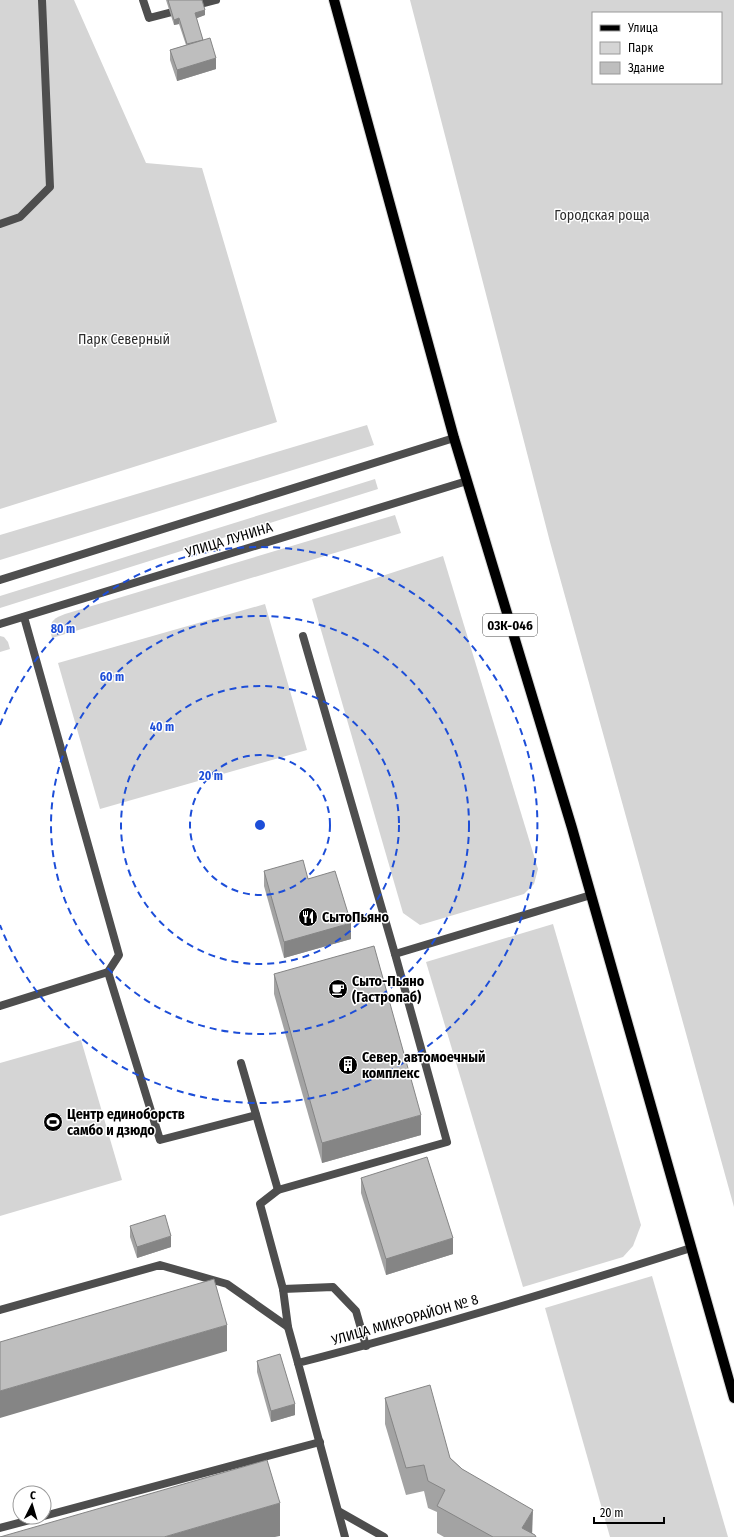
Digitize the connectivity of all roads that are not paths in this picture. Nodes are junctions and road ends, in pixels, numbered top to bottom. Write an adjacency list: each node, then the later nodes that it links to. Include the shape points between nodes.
1 (42, 0): 5 (street, via 50,187 20,217)
2 (143, 0): 3 (street, via 149,18)
3 (216, 0)
4 (334, 0): 6 (main road, 03К-046)
5 (0, 224)
6 (454, 438): 7 (main road, 03К-046); 8 (street)
7 (467, 481): 9 (street, УЛИЦА ЛУНИНА); 12 (main road, 03К-046)
8 (0, 580)
9 (24, 617): 10 (street, УЛИЦА ЛУНИНА); 14 (street, via 119,955)
10 (0, 624)
11 (303, 636): 13 (street)
12 (591, 895): 13 (street); 19 (main road, 03К-046)
13 (395, 954): 18 (street, via 447,1142)
14 (108, 972): 15 (street); 17 (street, via 160,1140)
15 (0, 1006)
16 (241, 1063): 17 (street)
17 (256, 1115): 18 (street)
18 (278, 1190): 20 (street, via 260,1204)
19 (691, 1248): 23 (street, УЛИЦА МИКРОРАЙОН № 8); 25 (main road, 03К-046)
20 (283, 1289): 22 (street); 23 (street, via 333,1287 356,1311)
21 (0, 1310): 22 (street, via 160,1265 227,1284)
22 (288, 1327): 24 (street)
23 (366, 1346): 24 (street, УЛИЦА МИКРОРАЙОН № 8)
24 (298, 1363): 26 (street)
25 (734, 1398)
26 (320, 1442): 27 (street); 28 (street)
27 (340, 1512): 31 (street); 32 (street)
28 (52, 1514)
29 (12, 1525): 30 (street)
30 (0, 1528)
31 (346, 1537)
32 (384, 1537)

